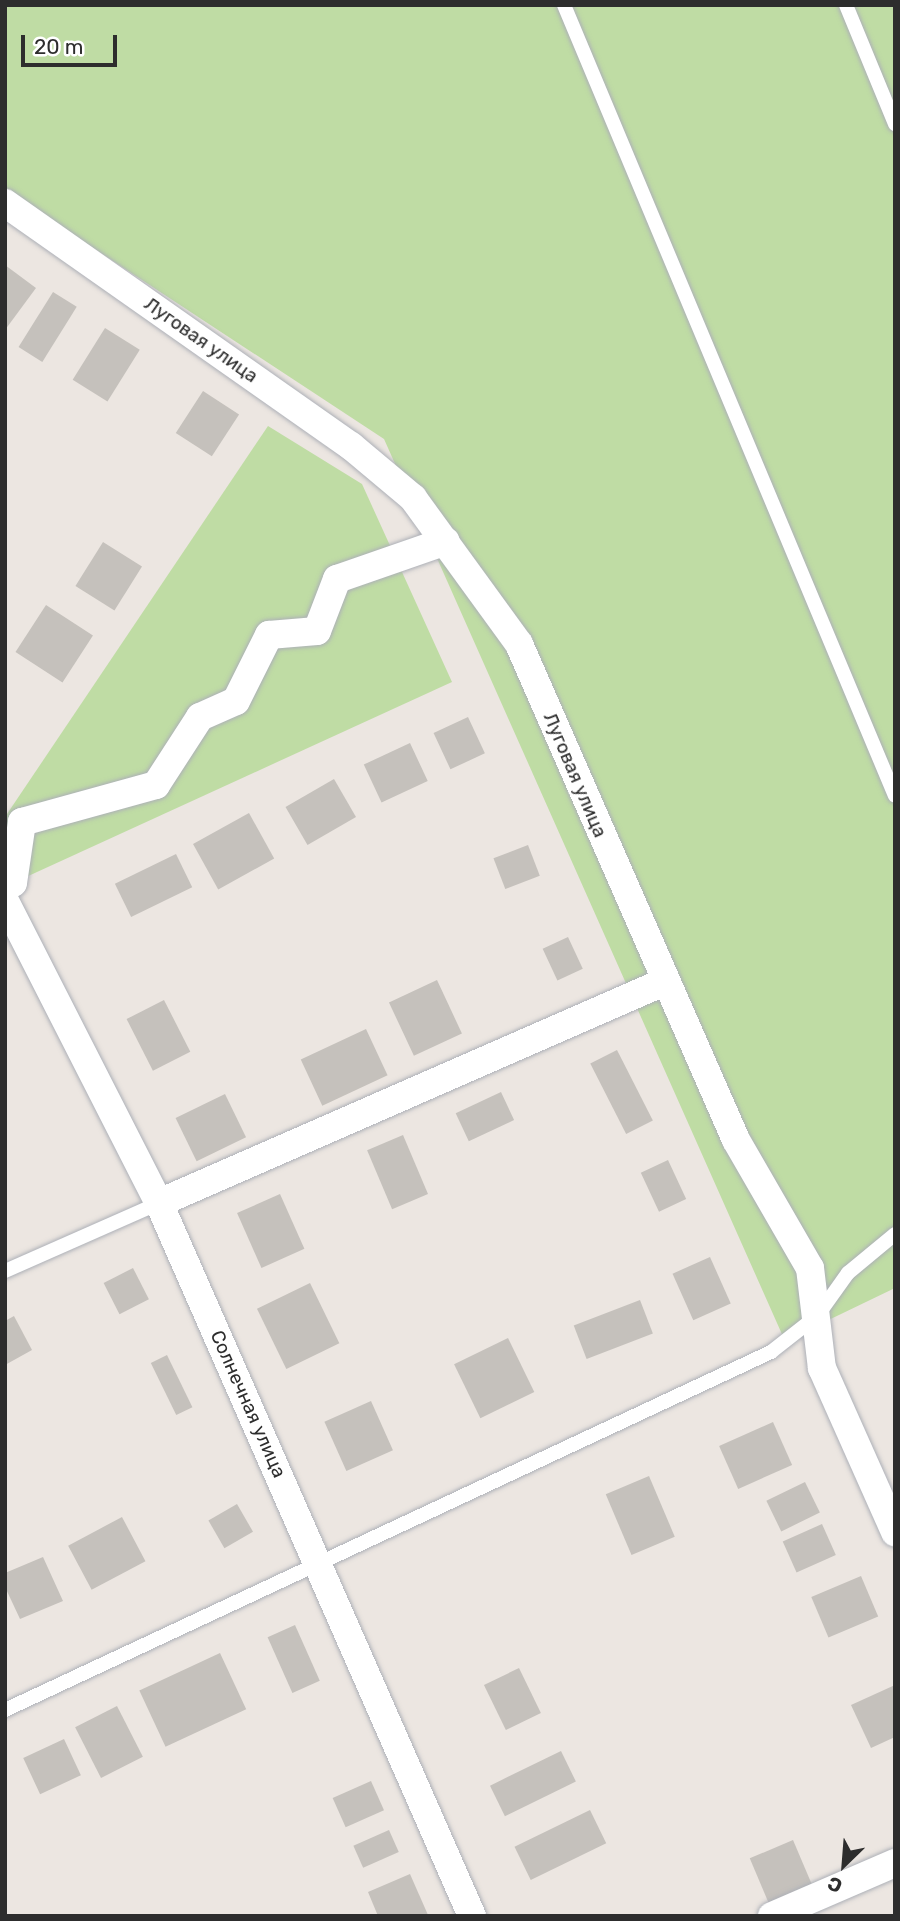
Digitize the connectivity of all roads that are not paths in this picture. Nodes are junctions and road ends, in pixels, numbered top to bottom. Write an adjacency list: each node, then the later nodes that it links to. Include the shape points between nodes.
1 (564, 5): 6 (lane)
2 (846, 5): 3 (lane)
3 (895, 124)
4 (5, 203): 5 (street, Луговая улица, via 351,446 413,498)
5 (446, 541): 7 (street, via 337,579 317,631 269,635 236,701 200,717 156,785 22,822 13,883); 9 (street, Луговая улица, via 519,644)
6 (895, 796)
7 (5, 881)
8 (5, 901): 10 (street, Солнечная улица)
9 (664, 982): 10 (street); 13 (street, Луговая улица, via 736,1140 810,1268)
10 (159, 1203): 12 (lane); 15 (street, Солнечная улица)
11 (895, 1234): 13 (lane, via 848,1273)
12 (5, 1271)
13 (818, 1315): 14 (street, Луговая улица, via 822,1368); 15 (lane, via 771,1352)
14 (895, 1532)
15 (318, 1561): 16 (lane); 18 (street, Солнечная улица)
16 (5, 1710)
17 (895, 1863): 19 (street)
18 (472, 1916)
19 (772, 1916)

